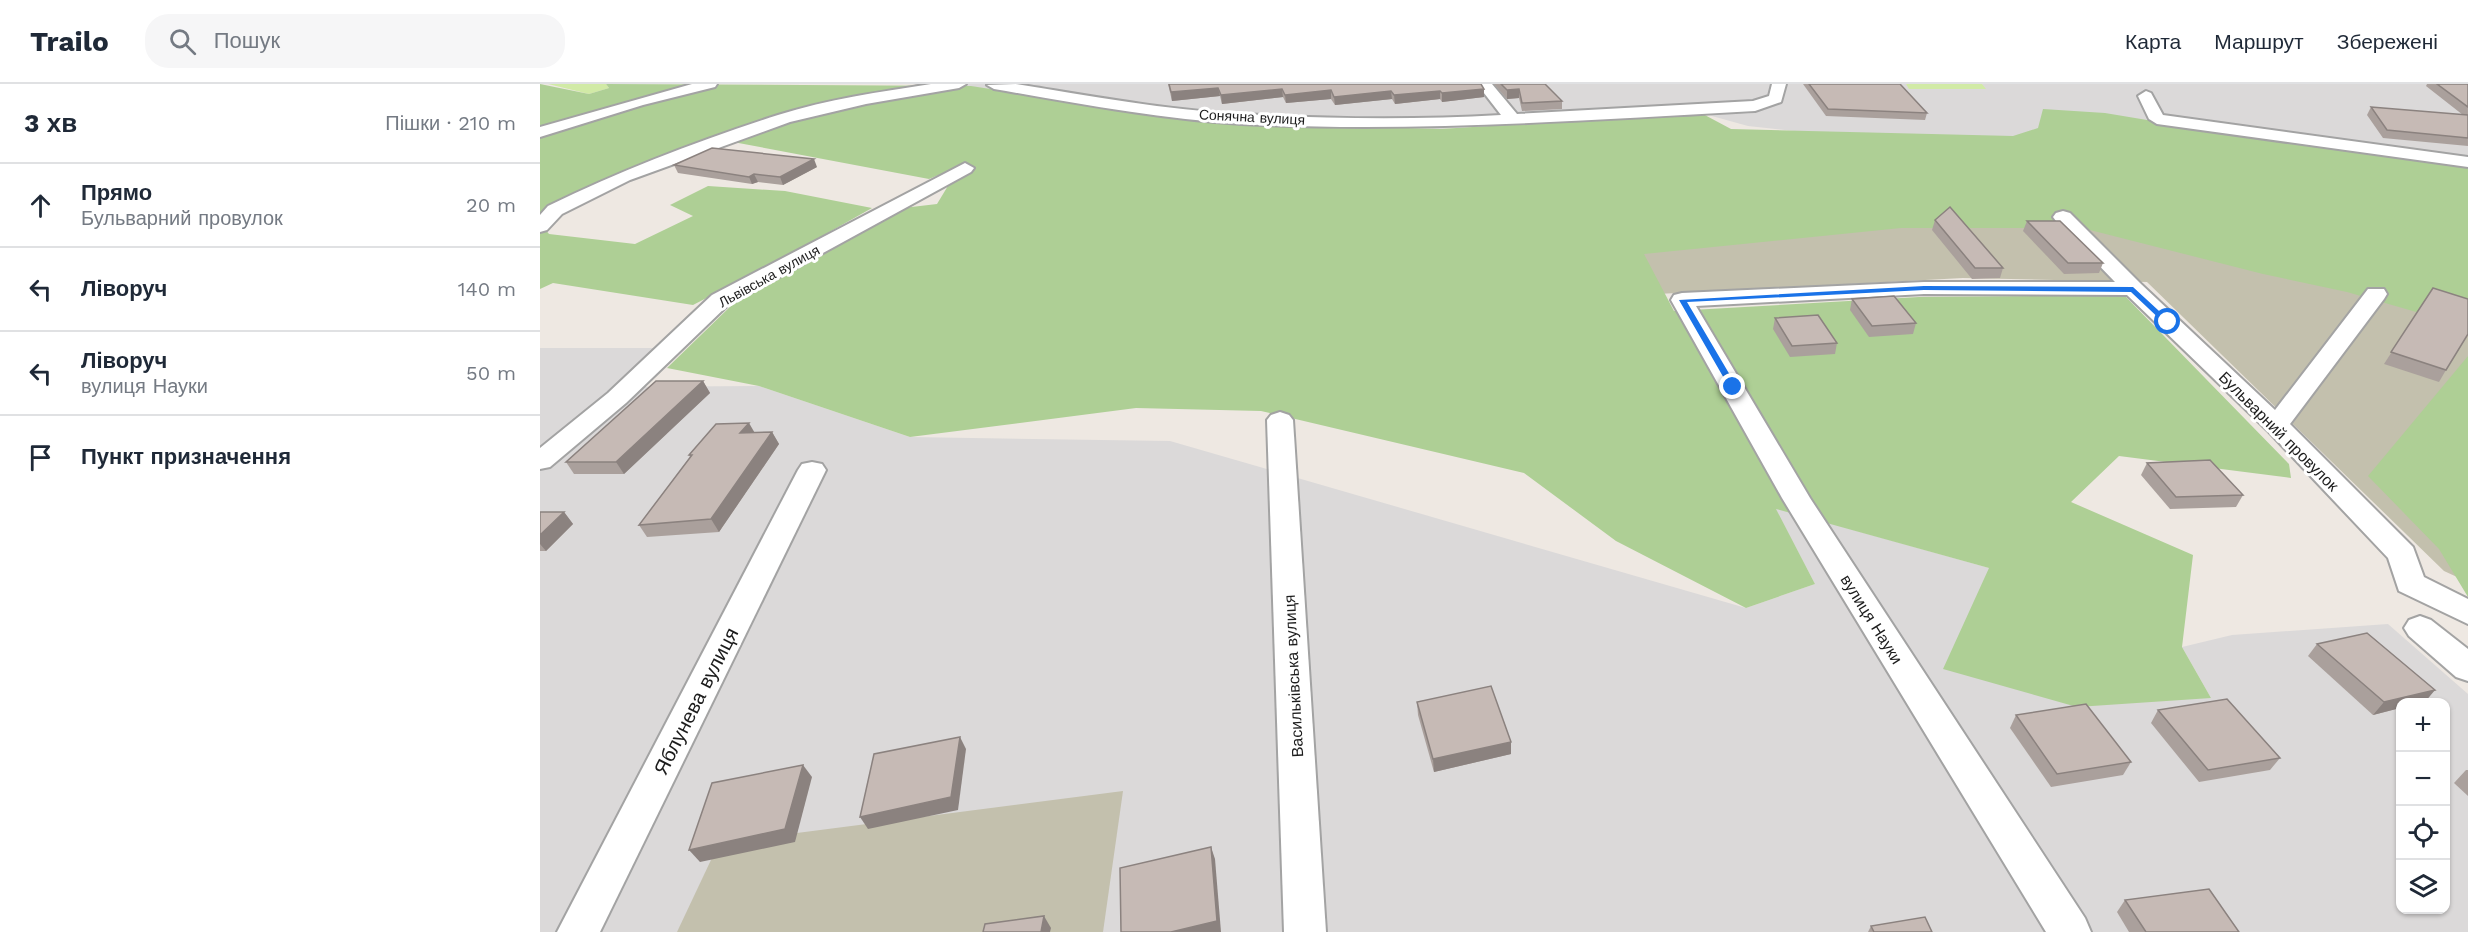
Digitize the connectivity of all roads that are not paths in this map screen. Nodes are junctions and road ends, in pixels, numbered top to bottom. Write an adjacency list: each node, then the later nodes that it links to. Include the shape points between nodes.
1 (710, 84): 8 (street)
2 (959, 84): 12 (street, via 866,99 785,118 624,176 555,210)
3 (994, 84): 7 (street, Сонячна вулиця, via 1134,108 1241,120 1448,123)
4 (1484, 84): 7 (street)
5 (1779, 84): 7 (street, Сонячна вулиця, via 1776,99 1755,106)
6 (2146, 96): 9 (street, via 2157,119)
7 (1514, 120)
8 (540, 132)
9 (2468, 162)
10 (965, 168): 17 (street, Львівська вулиця, via 720,300 618,398)
11 (2063, 217): 13 (street, Бульварний провулок)
12 (540, 226)
13 (2133, 289): 16 (street, Бульварний провулок); 24 (street, вулиця Науки, via 1924,288 1682,300 1796,498)
14 (2376, 294): 16 (street)
15 (1280, 420): 23 (street, Васильківська вулиця)
16 (2276, 425): 19 (street, Бульварний провулок, via 2402,554 2410,583)
17 (540, 461)
18 (812, 470): 22 (street, Яблунева вулиця)
19 (2468, 613)
20 (2420, 628): 21 (street)
21 (2468, 668)
22 (578, 932)
23 (1305, 932)
24 (2070, 932)

